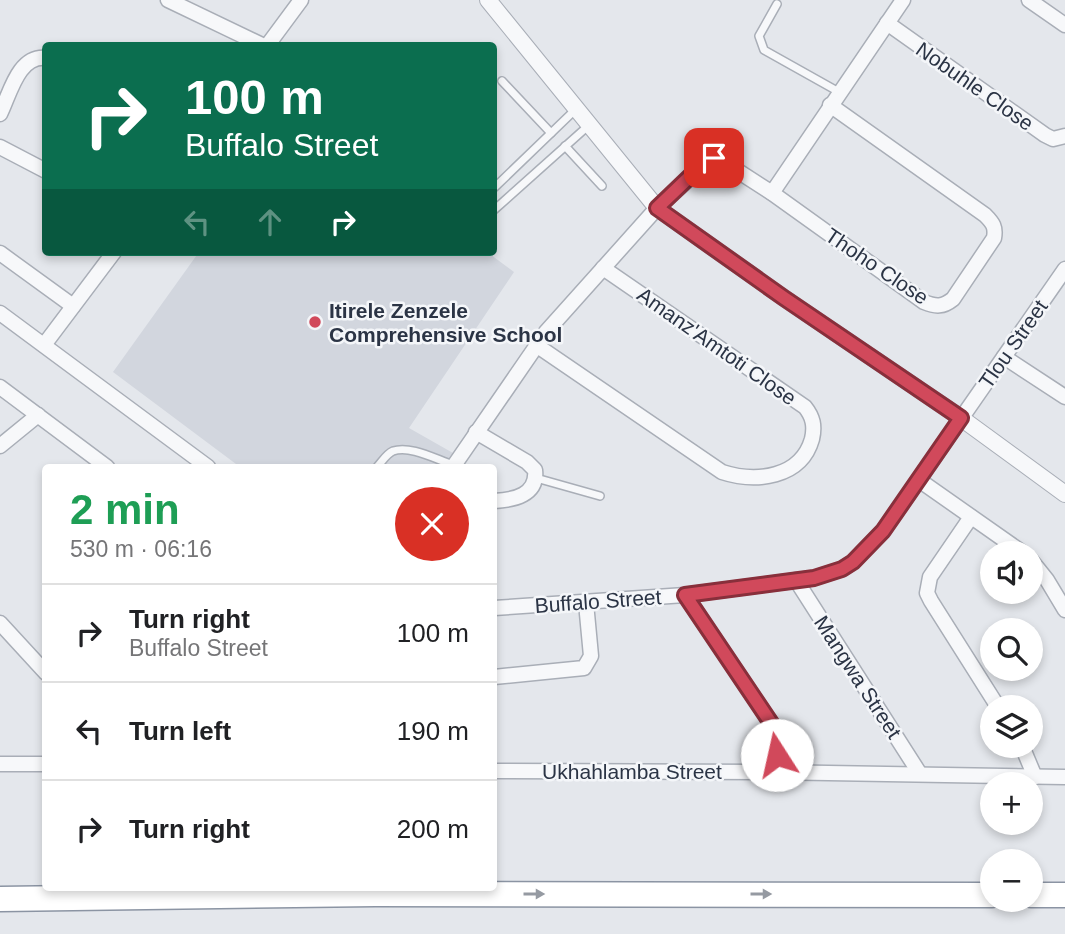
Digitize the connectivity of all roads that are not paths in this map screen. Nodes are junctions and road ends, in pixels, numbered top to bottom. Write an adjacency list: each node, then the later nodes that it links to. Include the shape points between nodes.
1 (168, 0): 9 (street)
2 (301, 0): 10 (street)
3 (488, 0): 15 (street)
4 (903, 0): 7 (street)
5 (1029, 0): 8 (street)
6 (777, 4): 13 (lane, via 759,36 764,50)
7 (887, 23): 13 (street); 19 (street, Nobuhle Close, via 1045,135 1053,139)
8 (1065, 25)
9 (257, 42)
10 (269, 42)
11 (42, 58): 16 (street, via 24,65)
12 (502, 81): 18 (lane)
13 (839, 92): 14 (street)
14 (830, 105): 25 (street); 25 (street, Thoho Close, via 985,215 995,230 989,246 953,299 932,305)
15 (576, 109): 17 (street); 18 (lane)
16 (0, 114)
17 (589, 125): 21 (lane); 27 (street)
18 (551, 134): 23 (lane)
19 (1065, 136)
20 (0, 146): 22 (street)
21 (565, 146): 24 (lane); 26 (lane)
22 (42, 169)
23 (497, 185)
24 (602, 186)
25 (772, 193): 27 (street, via 714,158)
26 (497, 207)
27 (657, 208): 30 (street); 40 (street)
28 (0, 253): 32 (street)
29 (111, 256): 32 (street)
30 (603, 268): 35 (street); 35 (street, Amanz'Amtoti Close, via 805,407 814,432 802,456 786,471 769,476 738,477 722,472)
31 (1065, 269): 36 (street, Tlou Street)
32 (73, 306): 34 (street)
33 (0, 313): 34 (street)
34 (44, 345): 44 (street)
35 (536, 345): 41 (street)
36 (1004, 358): 38 (street); 40 (street, Tlou Street)
37 (0, 387): 39 (street)
38 (1065, 397)
39 (37, 415): 42 (street); 43 (street)
40 (961, 418): 49 (street, Buffalo Street); 50 (street)
41 (476, 432): 47 (street); 48 (street, via 527,462)
42 (0, 446)
43 (103, 464)
44 (204, 464)
45 (380, 464): 46 (lane, via 394,451 408,450)
46 (447, 464)
47 (454, 464)
48 (536, 478): 51 (lane); 52 (street, via 518,498)
49 (919, 480): 53 (street); 56 (street, Buffalo Street, via 883,531 853,562 829,574)
50 (1065, 494)
51 (600, 496)
52 (497, 501)
53 (971, 517): 54 (street); 64 (street, via 930,577 928,593)
54 (1006, 541)
55 (1043, 575): 60 (street)
56 (796, 580): 57 (street, Buffalo Street); 69 (street, Mangwa Street)
57 (685, 595): 58 (street, Buffalo Street); 68 (street, via 773,726 778,747)
58 (586, 603): 59 (street, Buffalo Street); 63 (street, via 591,656 584,668)
59 (497, 608)
60 (1065, 610)
61 (0, 623): 62 (street)
62 (42, 669)
63 (497, 677)
64 (990, 695)
65 (0, 764): 66 (street)
66 (42, 764)
67 (497, 771): 68 (street, Ukhahlamba Street)
68 (770, 772): 69 (street, Ukhahlamba Street)
69 (920, 774): 70 (street, Ukhahlamba Street)
70 (980, 776)
71 (1043, 777): 72 (street, Ukhahlamba Street)
72 (1065, 777)
73 (980, 894): 76 (highway, one-way to 73)
74 (1043, 895): 75 (highway)
75 (1065, 895)
76 (0, 899)

